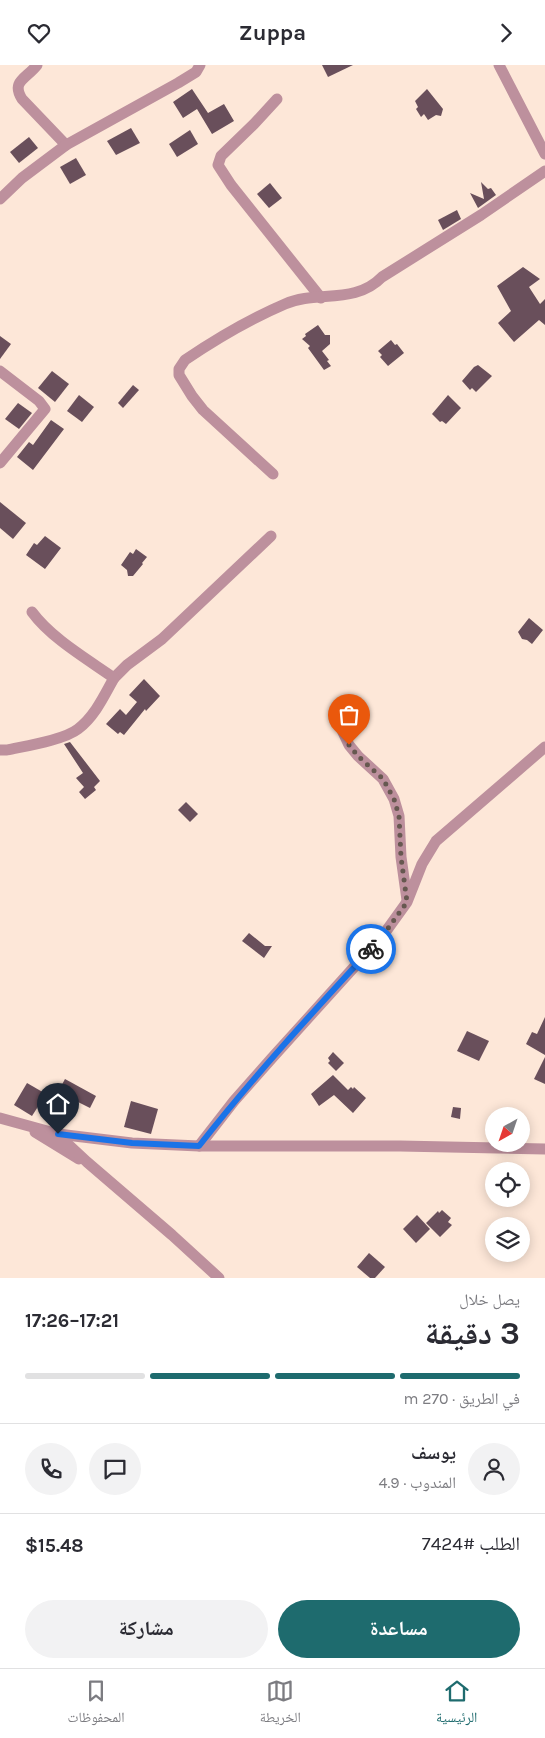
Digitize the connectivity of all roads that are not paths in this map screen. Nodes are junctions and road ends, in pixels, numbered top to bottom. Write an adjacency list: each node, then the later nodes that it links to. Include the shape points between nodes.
1 (37, 65): 5 (street, via 19,83 18,93)
2 (200, 65): 5 (street, via 196,72 178,83)
3 (499, 65): 6 (street)
4 (277, 99): 9 (street, via 221,156 218,165)
5 (66, 145): 8 (street, via 22,177)
6 (545, 154)
7 (545, 171): 9 (street, via 367,289)
8 (0, 199)
9 (321, 298): 12 (street, via 303,299 279,307 210,343 185,360 179,369 181,379 203,410)
10 (0, 371): 11 (street, via 45,409)
11 (0, 463)
12 (273, 475)
13 (272, 536): 15 (street, via 162,639 126,665)
14 (32, 612): 15 (street, via 54,635)
15 (114, 678): 18 (street, via 98,707 78,730 52,740)
16 (340, 729): 19 (street, via 358,756 383,779 394,799 399,816)
17 (545, 747): 19 (street, via 436,841 422,864)
18 (0, 750)
19 (407, 902): 23 (street, via 384,934 266,1065)
20 (0, 1117): 21 (street)
21 (24, 1125): 22 (street); 25 (street)
22 (58, 1134): 23 (street, via 132,1143); 25 (street)
23 (199, 1146): 24 (street)
24 (545, 1149)
25 (87, 1162): 26 (street)
26 (219, 1278)

